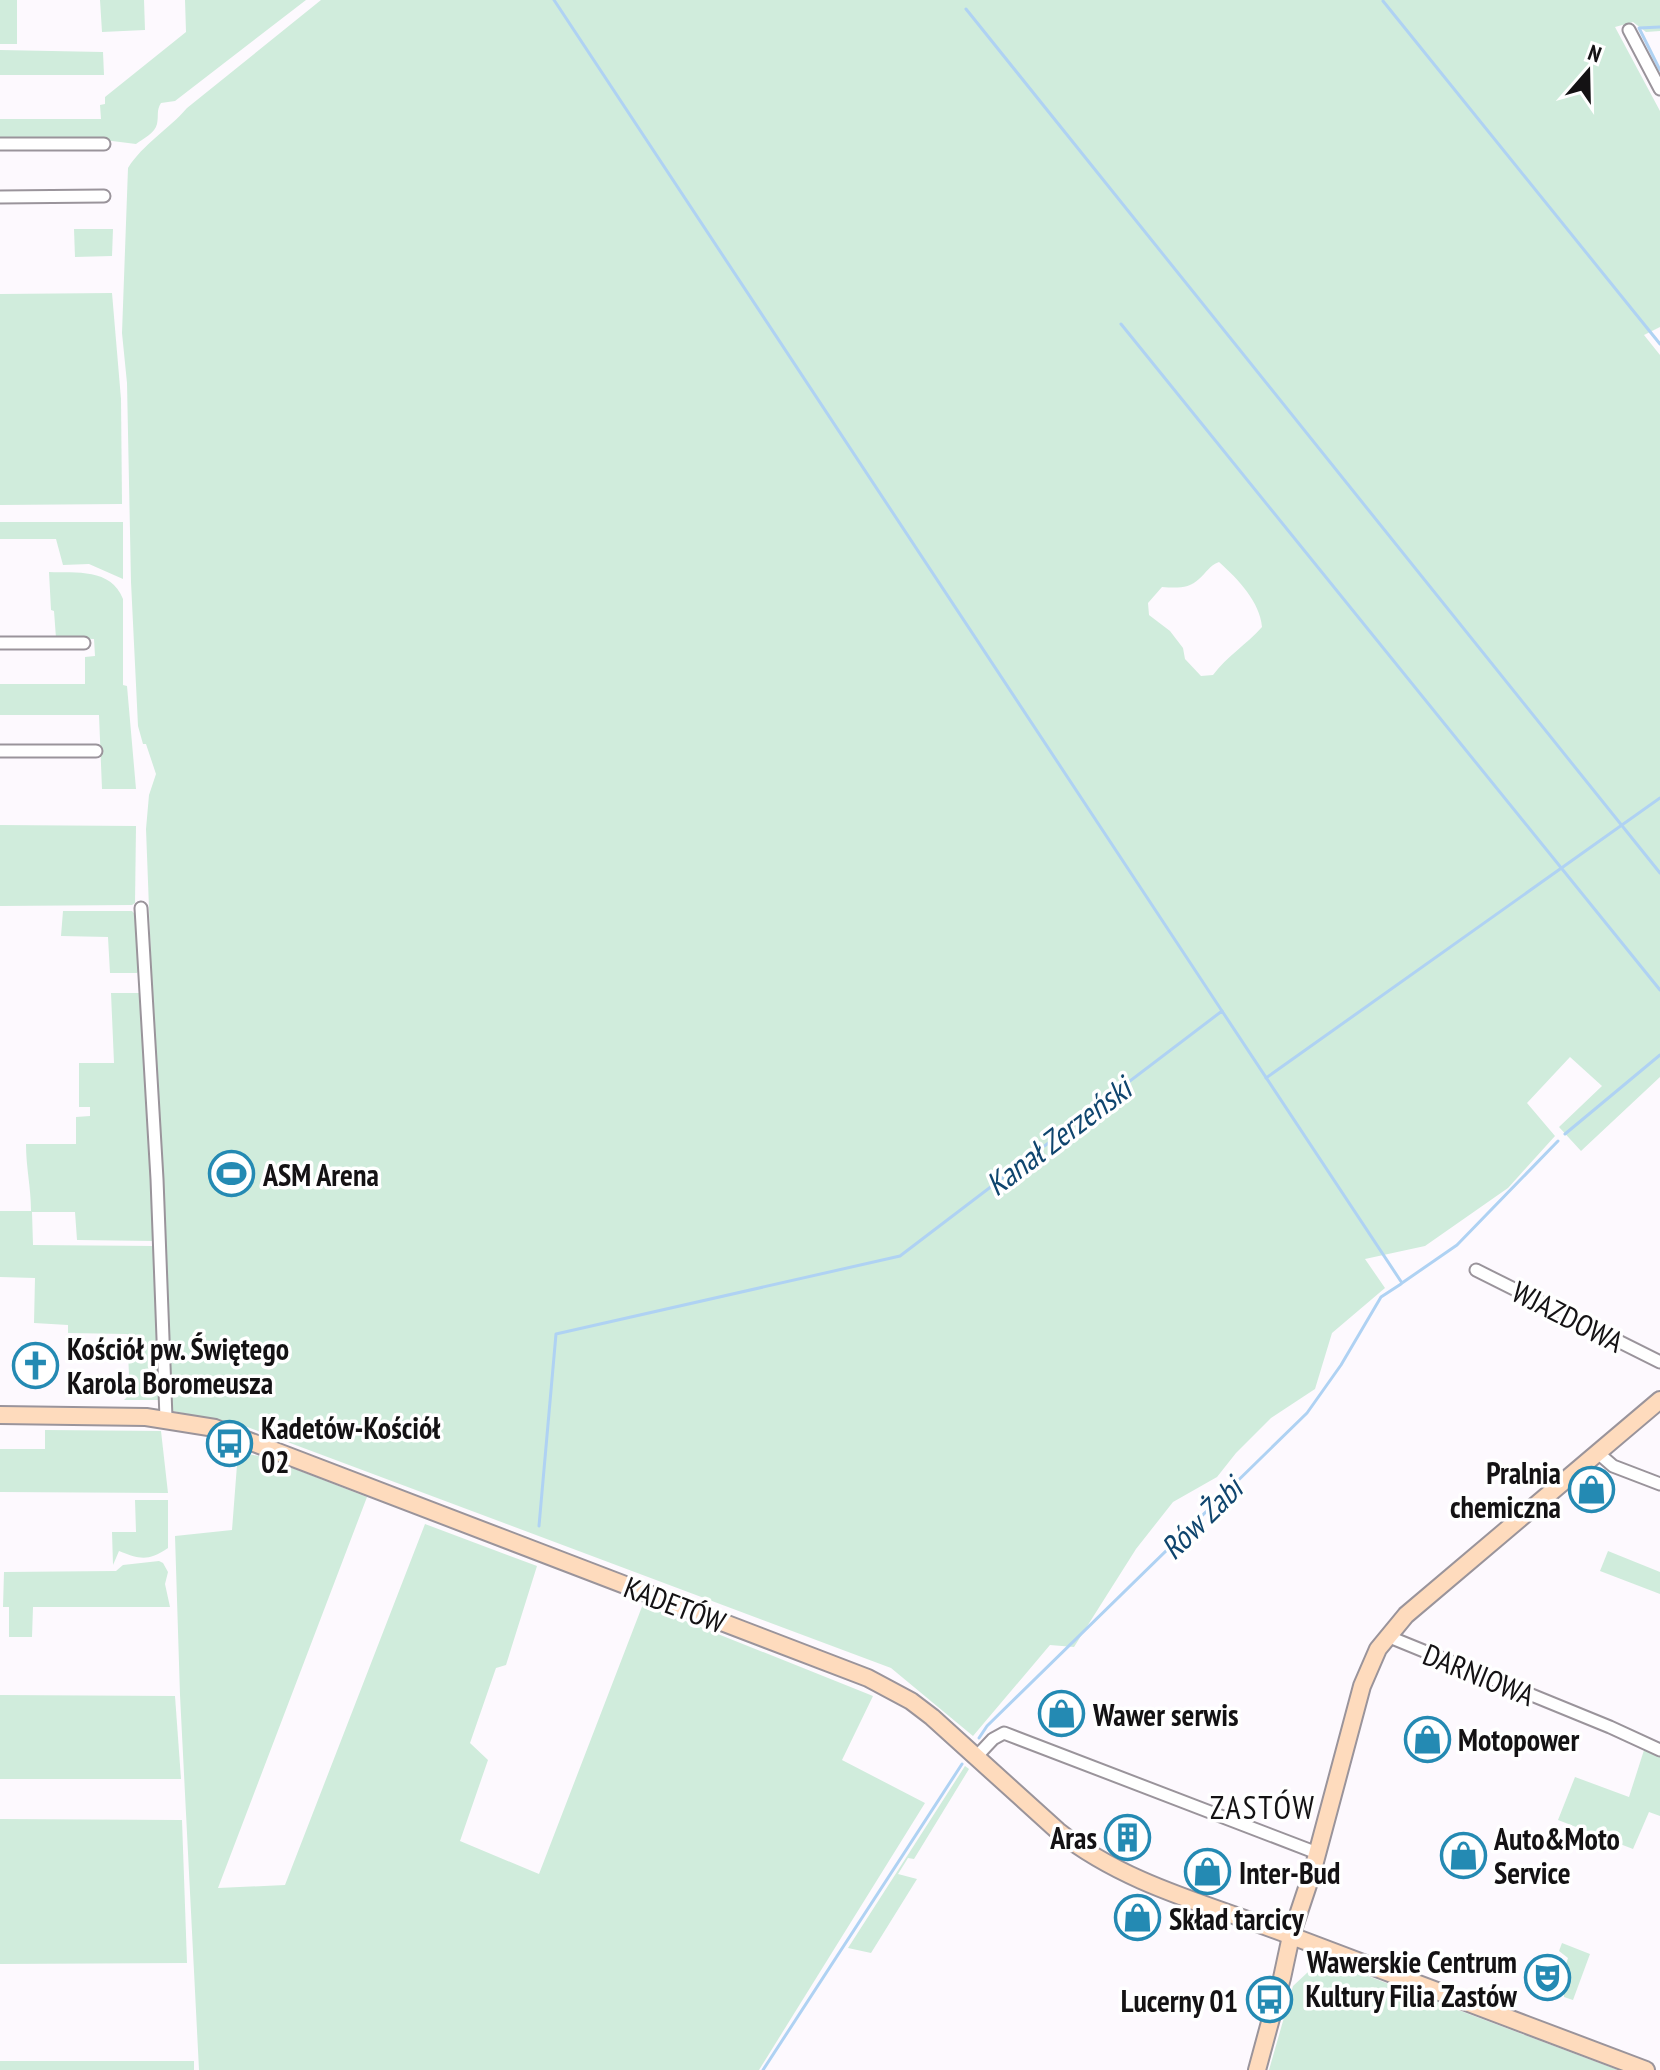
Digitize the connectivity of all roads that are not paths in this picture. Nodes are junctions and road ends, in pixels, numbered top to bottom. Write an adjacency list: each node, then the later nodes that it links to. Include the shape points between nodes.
1 (1629, 30): 2 (street)
2 (1660, 89)
3 (0, 144): 4 (street)
4 (104, 144)
5 (104, 196): 6 (street)
6 (0, 197)
7 (0, 643): 8 (street)
8 (84, 643)
9 (0, 751): 10 (street)
10 (96, 751)
11 (141, 908): 16 (street)
12 (1476, 1270): 13 (street, WJAZDOWA)
13 (1660, 1362)
14 (1660, 1400): 17 (street)
15 (0, 1415): 16 (street, KADETÓW)
16 (166, 1418): 21 (street, KADETÓW, via 235,1434 868,1678 911,1701)
17 (1598, 1453): 18 (street, via 1613,1466); 19 (street)
18 (1660, 1484)
19 (1387, 1636): 20 (street, DARNIOWA); 22 (street, via 1362,1686)
20 (1660, 1750)
21 (977, 1756): 22 (street, via 1004,1733); 23 (street, KADETÓW, via 1058,1831 1098,1860 1179,1897)
22 (1317, 1853): 23 (street)
23 (1291, 1936): 24 (street); 25 (street, KADETÓW)
24 (1257, 2070)
25 (1646, 2070)

